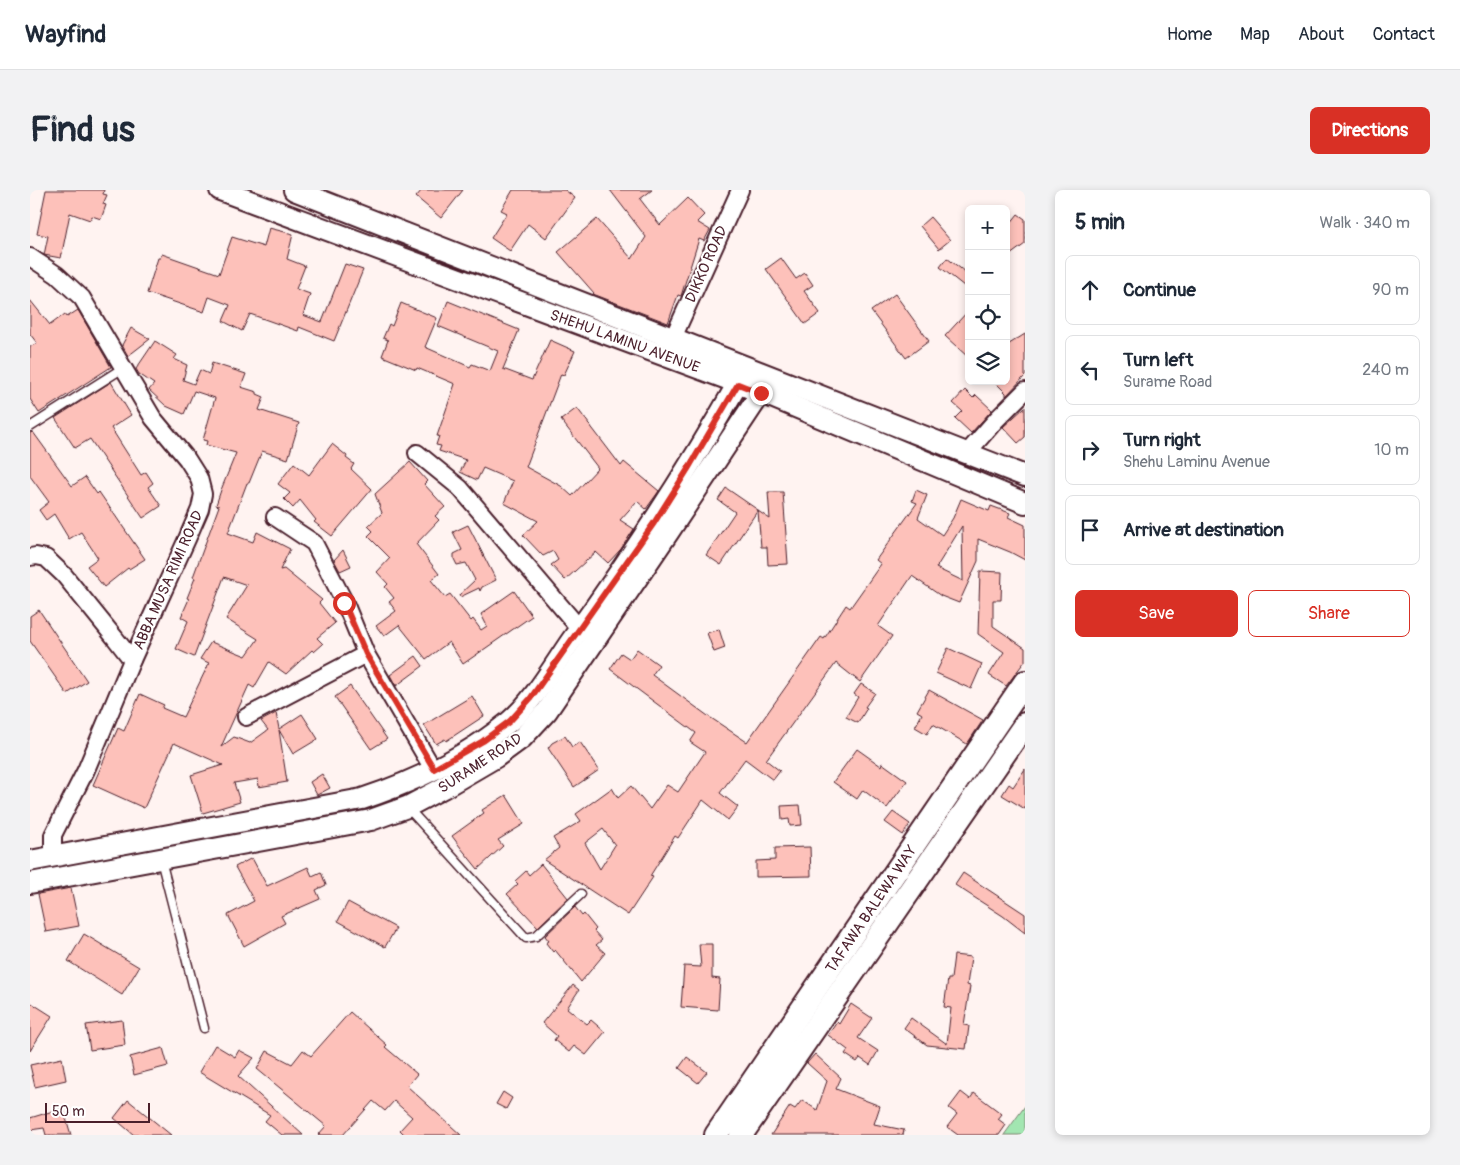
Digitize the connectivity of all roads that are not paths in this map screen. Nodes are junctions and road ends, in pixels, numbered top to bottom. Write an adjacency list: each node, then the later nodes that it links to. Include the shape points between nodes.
1 (294, 190): 5 (street, SHEHU LAMINU AVENUE)
2 (740, 190): 5 (street, DIKKO ROAD)
3 (229, 192): 7 (street, SHEHU LAMINU AVENUE)
4 (30, 257): 6 (street, ABBA MUSA RIMI ROAD, via 57,275 82,298)
5 (674, 338): 12 (street, SHEHU LAMINU AVENUE)
6 (123, 368): 10 (lane); 19 (street, ABBA MUSA RIMI ROAD, via 153,418 199,478 203,494 188,539)
7 (738, 384): 9 (street, SHEHU LAMINU AVENUE); 17 (street, SURAME ROAD, via 654,523)
8 (1025, 391): 12 (street)
9 (761, 393): 14 (street, SHEHU LAMINU AVENUE); 24 (street, SURAME ROAD, via 547,711 522,738 496,757)
10 (30, 427)
11 (417, 453): 17 (street, via 460,488)
12 (967, 453): 13 (street, SHEHU LAMINU AVENUE)
13 (1025, 476)
14 (1025, 504)
15 (276, 517): 18 (street, via 314,543)
16 (30, 558): 19 (street, via 46,558 64,575)
17 (580, 629): 23 (street, SURAME ROAD, via 530,699 510,721)
18 (366, 654): 21 (street); 23 (street)
19 (132, 660): 27 (street, ABBA MUSA RIMI ROAD, via 86,770 53,835)
20 (1025, 682): 33 (main road, TAFAWA BALEWA WAY)
21 (246, 717)
22 (1025, 724): 34 (main road, TAFAWA BALEWA WAY)
23 (434, 769): 25 (street, SURAME ROAD, via 398,787 362,799)
24 (407, 807): 26 (street, SURAME ROAD, via 371,820); 31 (lane, via 526,938 536,936)
25 (254, 818): 26 (street); 27 (street, SURAME ROAD)
26 (257, 841): 28 (street, SURAME ROAD)
27 (53, 857): 29 (street, SURAME ROAD)
28 (161, 859): 30 (street, SURAME ROAD); 32 (lane)
29 (30, 861)
30 (30, 883)
31 (581, 894)
32 (204, 1028)
33 (716, 1135)
34 (741, 1135)

